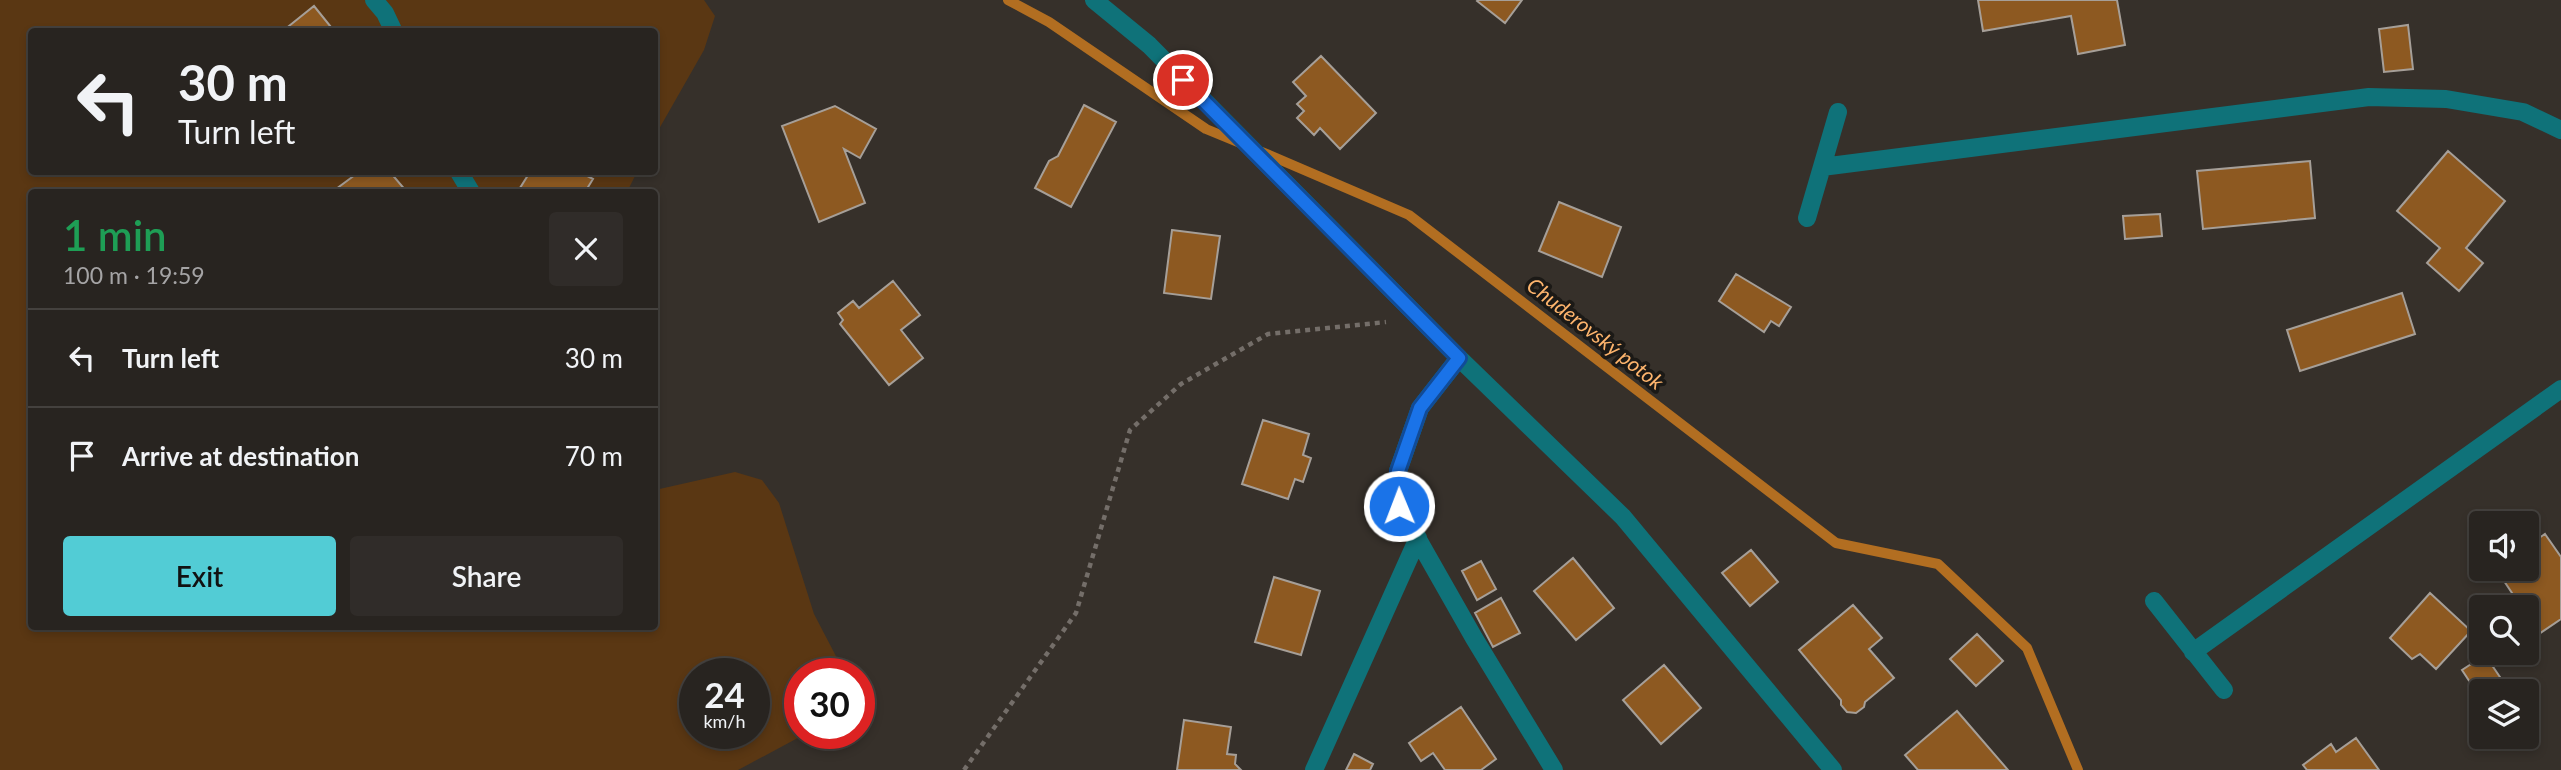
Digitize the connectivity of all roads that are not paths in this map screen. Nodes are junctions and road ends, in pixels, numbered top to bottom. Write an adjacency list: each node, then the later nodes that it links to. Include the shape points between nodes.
1 (374, 0): 3 (street)
2 (1094, 0): 8 (street, via 1149,45)
3 (392, 28)
4 (1839, 112): 6 (street)
5 (2561, 130): 6 (street, via 2523,112 2446,99 2369,97)
6 (1822, 167): 7 (street)
7 (1807, 218)
8 (1459, 358): 10 (street, via 1420,408 1398,471 1399,506); 16 (street, via 1623,517)
9 (2561, 389): 12 (street)
10 (1418, 538): 14 (street); 15 (street)
11 (2154, 601): 12 (street)
12 (2193, 652): 13 (street)
13 (2224, 690)
14 (1314, 770)
15 (1555, 770)
16 (1833, 770)

